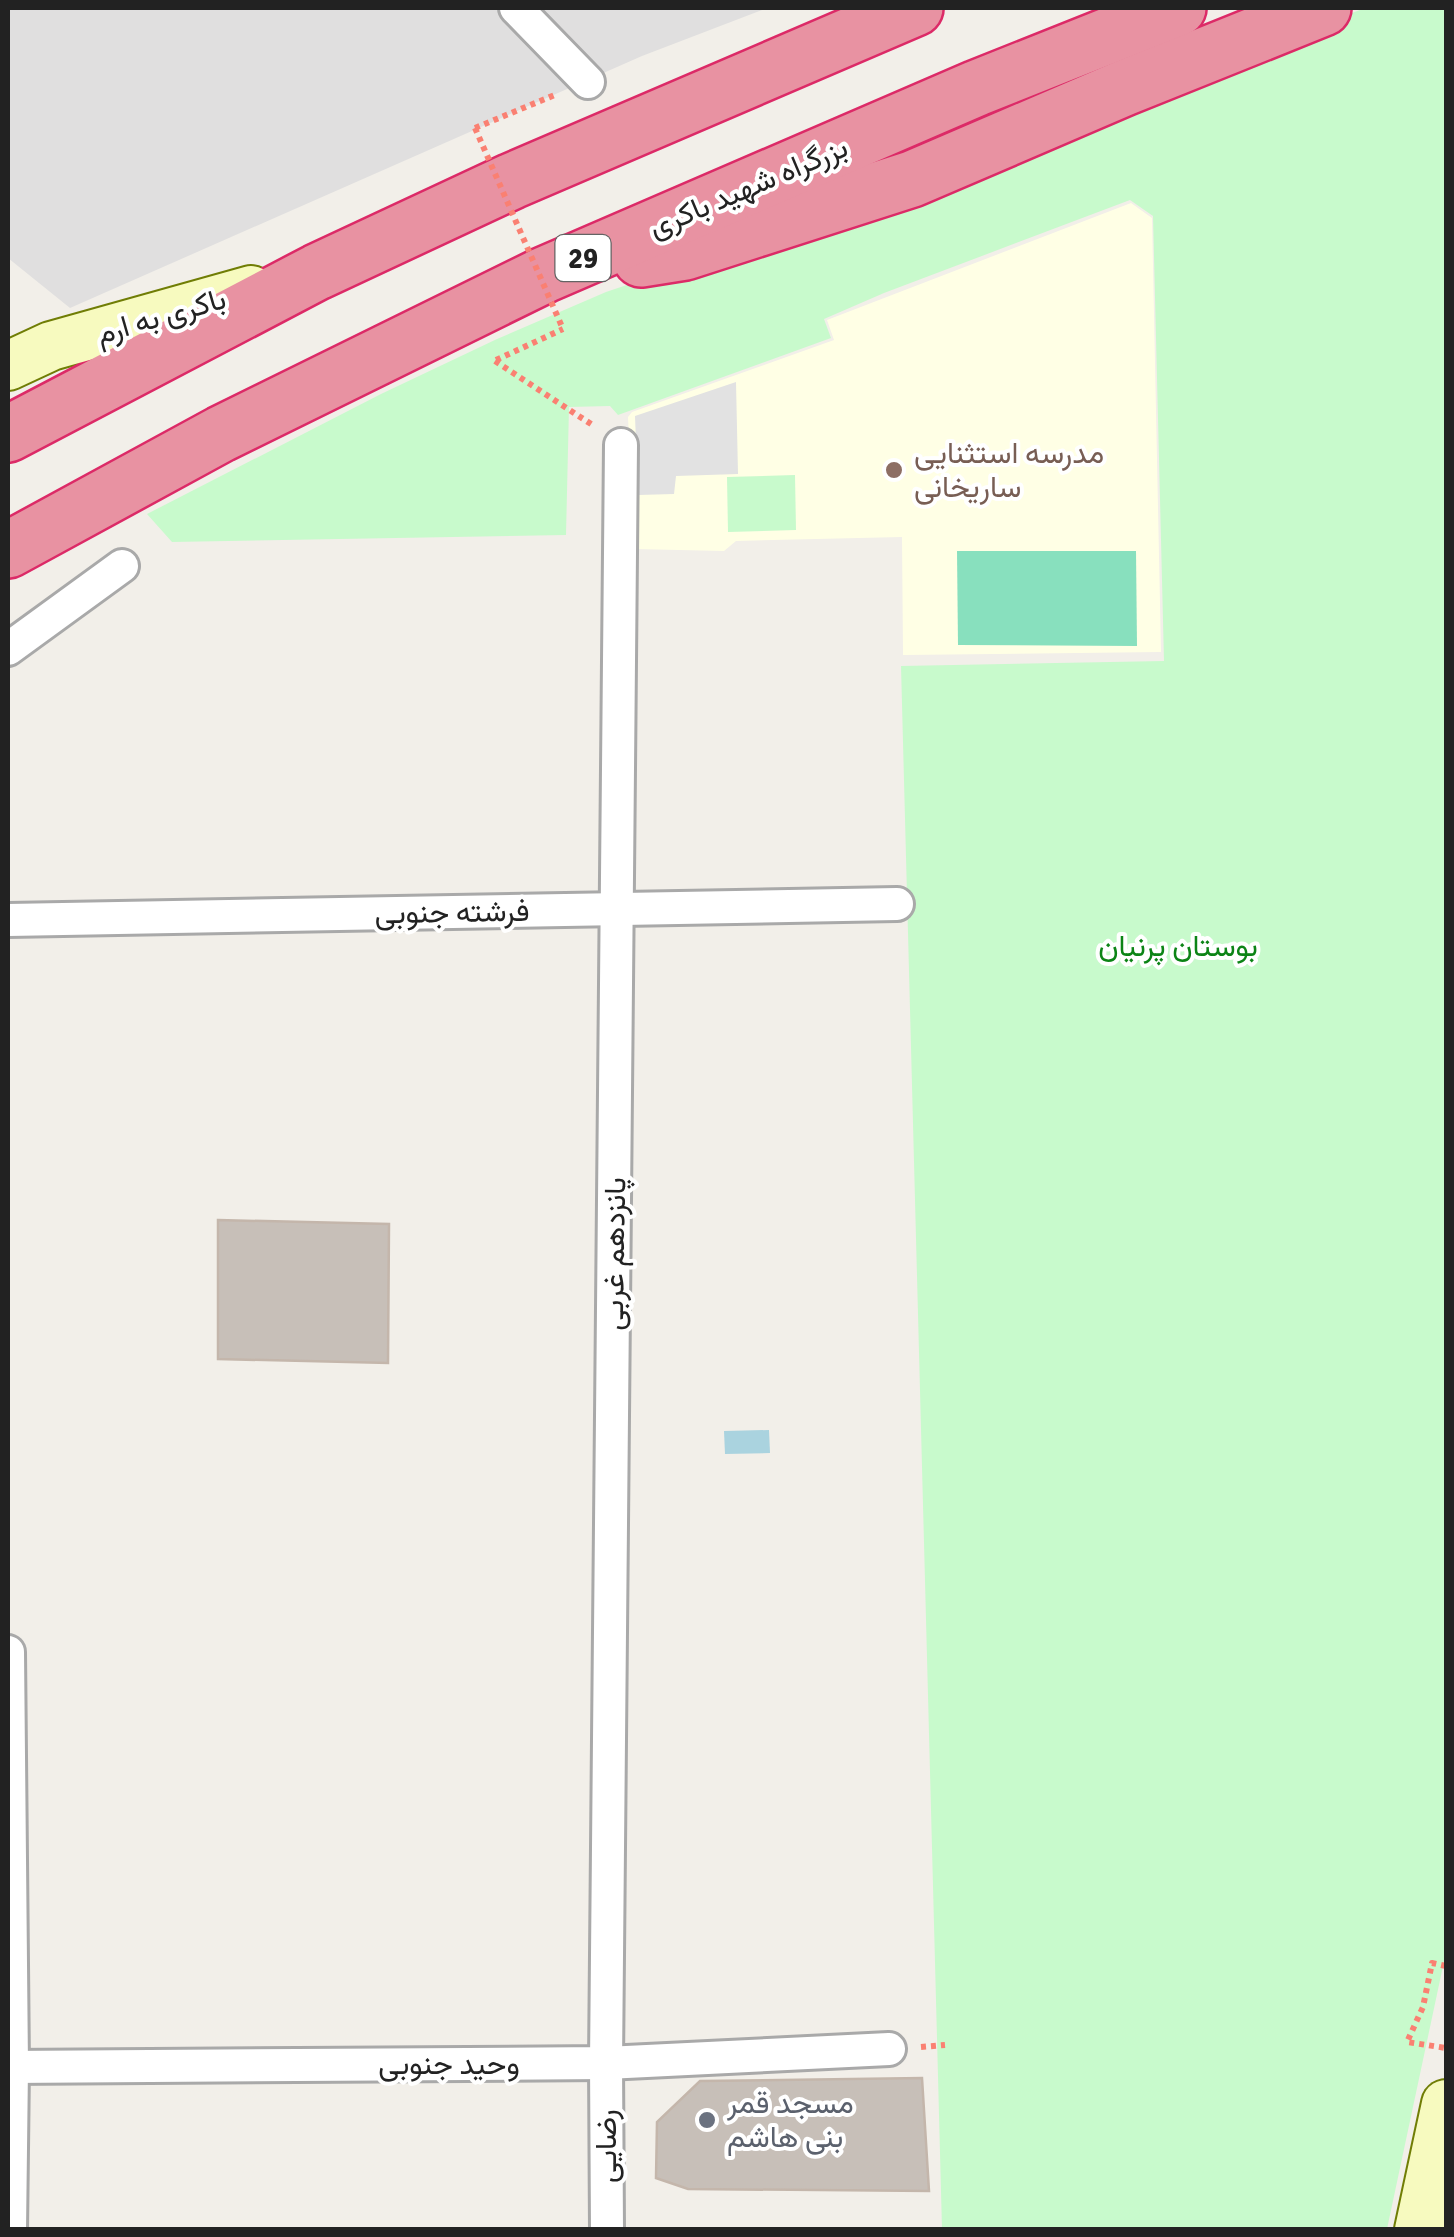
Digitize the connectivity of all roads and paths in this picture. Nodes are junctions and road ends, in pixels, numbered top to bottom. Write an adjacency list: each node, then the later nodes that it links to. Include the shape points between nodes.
1 (516, 8): 5 (street)
2 (915, 8): 7 (highway)
3 (1178, 8): 8 (highway, بزرگراه شهید باکری / 29)
4 (1323, 8): 8 (highway, via 912,179 685,252)
5 (588, 82)
6 (543, 100): 11 (path, bridge, via 475,128 563,329 495,361)
7 (316, 272): 9 (street, باکری به ارم, via 51,346); 10 (highway)
8 (544, 275): 12 (highway, بزرگراه شهید باکری / 29, via 221,434)
9 (8, 366)
10 (8, 434)
11 (621, 445): 16 (street, پانزدهم غربی)
12 (8, 550)
13 (122, 566): 14 (street)
14 (8, 650)
15 (897, 904): 16 (street, فرشته جنوبی)
16 (617, 909): 17 (street, فرشته جنوبی); 22 (street, پانزدهم غربی)
17 (8, 920)
18 (8, 1652): 23 (street)
19 (1446, 1966): 20 (path, via 1432,1963 1408,2042)
20 (1446, 2048)
21 (890, 2049): 22 (street, وحید جنوبی)
22 (606, 2063): 23 (street, وحید جنوبی); 26 (street, رضایی)
23 (10, 2067): 25 (street)
24 (1446, 2104): 27 (street)
25 (10, 2230)
26 (607, 2230)
27 (1419, 2230)

